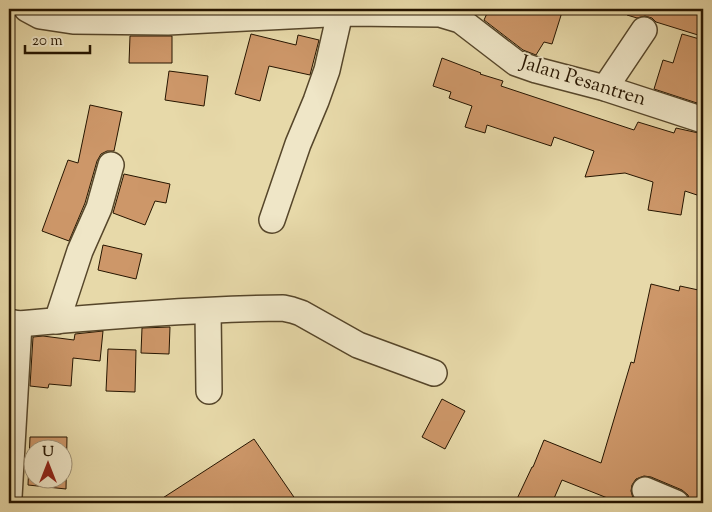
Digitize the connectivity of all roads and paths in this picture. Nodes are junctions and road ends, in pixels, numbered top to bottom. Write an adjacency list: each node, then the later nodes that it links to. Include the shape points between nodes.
1 (27, 9): 2 (street, Jalan Pesantren, via 40,16 73,22 168,22)
2 (340, 13): 4 (street, Jalan Pesantren, via 449,16 460,20 516,64); 7 (street, via 327,70)
3 (644, 30): 4 (street)
4 (605, 88): 5 (street, Jalan Pesantren)
5 (703, 120)
6 (112, 165): 9 (street)
7 (272, 220)
8 (208, 311): 9 (street); 11 (street, via 292,310 358,345); 12 (street)
9 (57, 321): 10 (street)
10 (14, 323): 14 (street)
11 (434, 373)
12 (209, 391)
13 (645, 490): 15 (street)
14 (9, 497)
15 (676, 503)

